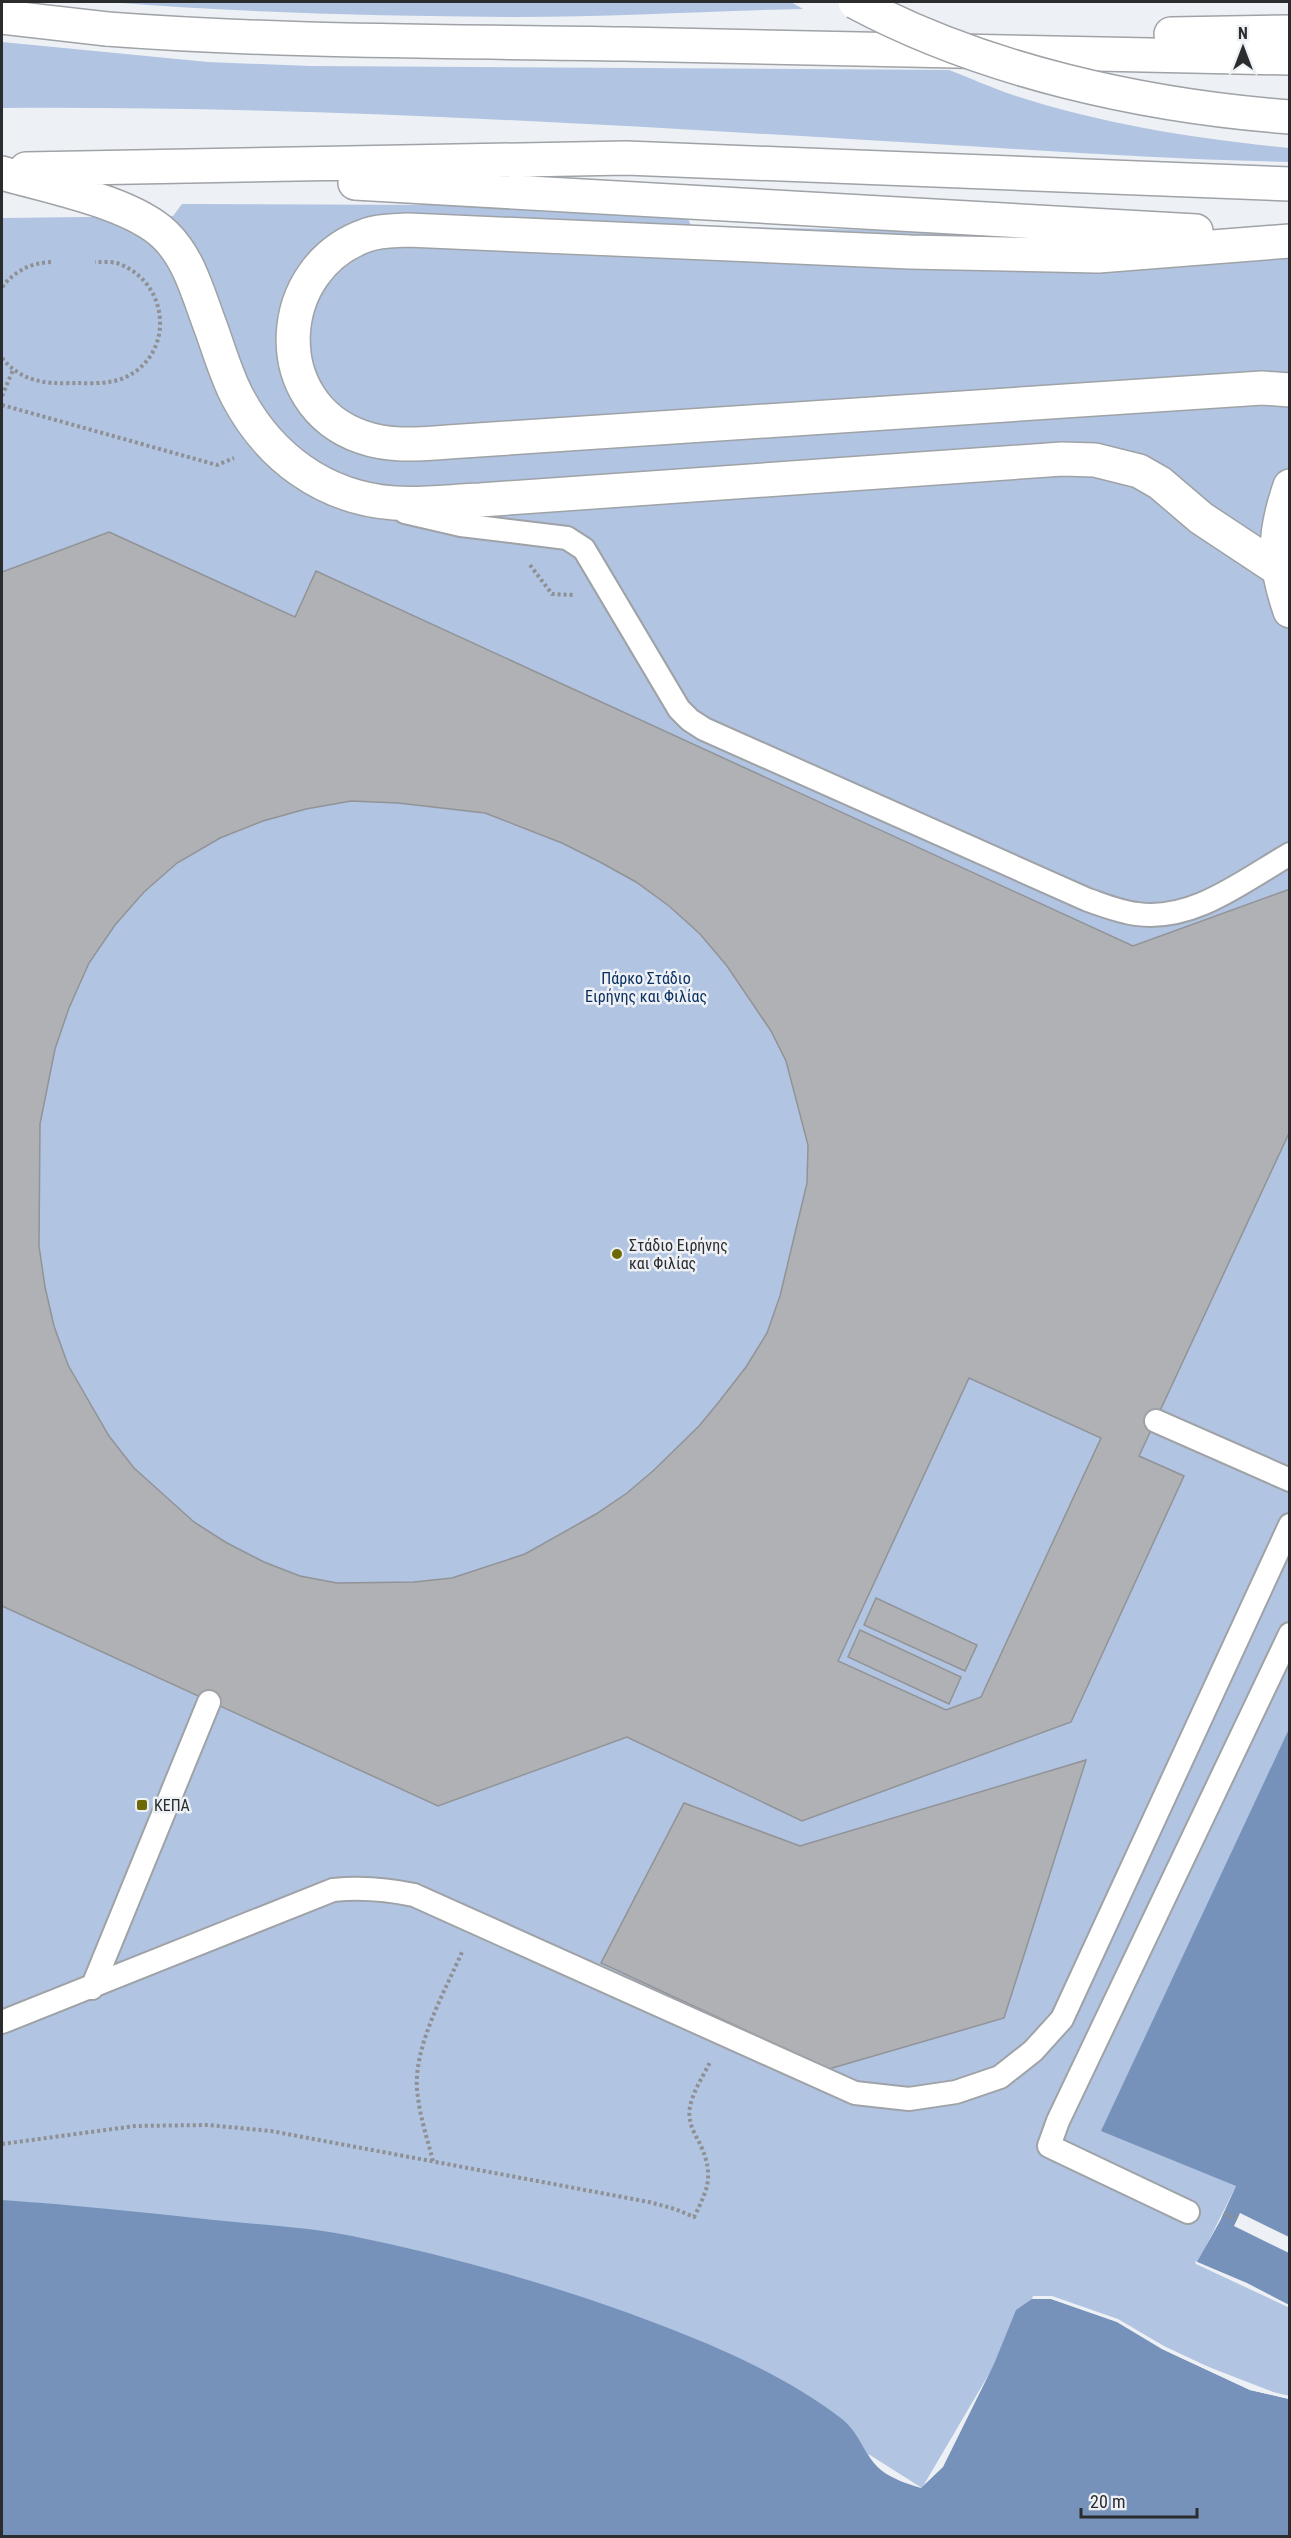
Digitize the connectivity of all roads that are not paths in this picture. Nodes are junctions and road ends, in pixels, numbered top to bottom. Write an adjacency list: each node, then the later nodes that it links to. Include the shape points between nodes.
1 (855, 2): 6 (main road, bridge, via 956,47 1039,74 1184,105)
2 (2, 17): 4 (main road, bridge, via 206,37)
3 (1290, 32): 4 (main road)
4 (621, 44): 5 (main road)
5 (1290, 58)
6 (1290, 117)
7 (95, 169): 8 (main road); 9 (main road, via 626,158); 10 (main road)
8 (2, 171): 13 (main road, via 124,209 148,220 167,237 186,263 236,394 256,428 295,468 346,494)
9 (1290, 184)
10 (1290, 239): 11 (main road, via 1098,256 382,231 354,240 319,266 303,291 292,333 299,376 314,402 347,431 389,444 1262,388)
11 (1290, 390)
12 (1290, 486): 14 (main road, via 1279,519)
13 (367, 499): 14 (main road, via 395,503 480,500 1062,459 1095,460 1139,471 1160,483 1200,518); 16 (lane, via 461,525 567,538 584,549 679,709 690,720 1088,900 1136,914 1181,912 1207,902)
14 (1278, 569): 15 (main road)
15 (1290, 611)
16 (1290, 854)
17 (1156, 1421): 18 (lane)
18 (1290, 1480)
19 (1290, 1525): 22 (lane, via 1062,2019 1033,2051 1000,2077 956,2092 909,2099 855,2093 414,1895 383,1888 333,1890)
20 (1290, 1634): 24 (lane, via 1049,2146)
21 (209, 1702): 22 (lane)
22 (92, 1988): 23 (lane)
23 (2, 2022)
24 (1188, 2212)

